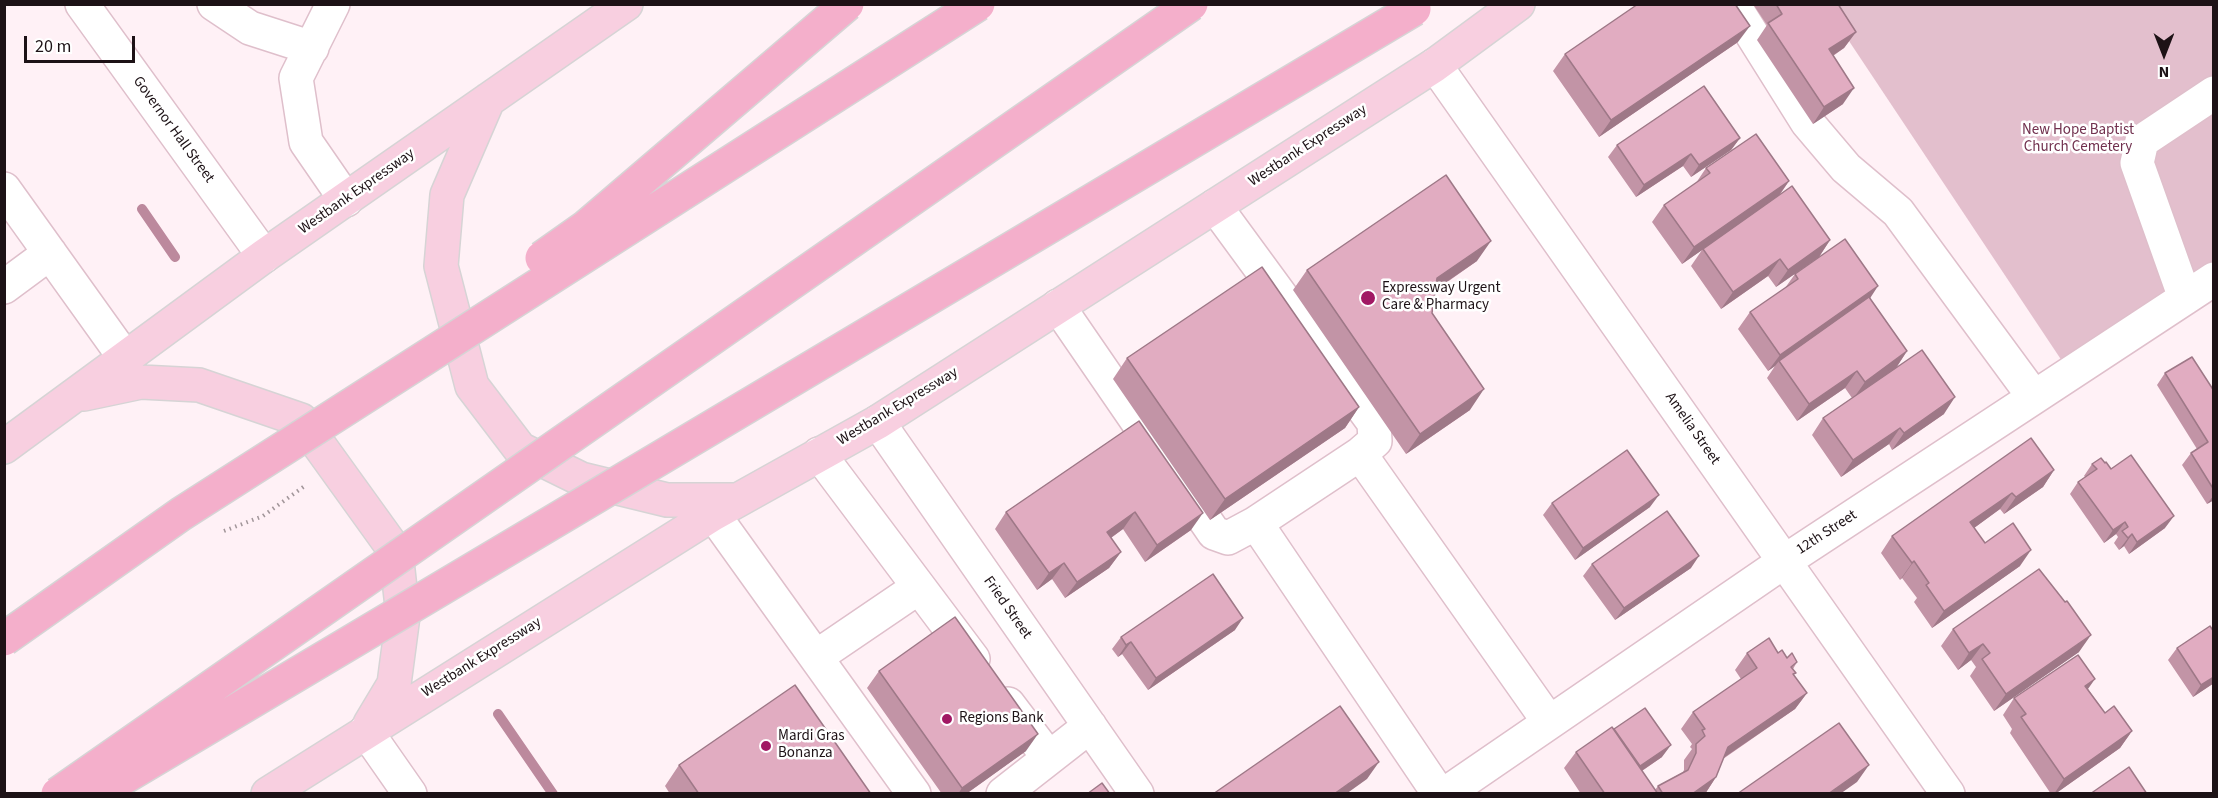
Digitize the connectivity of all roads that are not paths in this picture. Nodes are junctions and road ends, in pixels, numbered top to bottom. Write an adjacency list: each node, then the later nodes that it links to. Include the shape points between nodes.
1 (82, 4): 19 (street, Governor Hall Street)
2 (214, 4): 11 (street, via 250,28)
3 (333, 4): 11 (street)
4 (626, 4): 14 (main road, Westbank Expressway)
5 (847, 4): 32 (highway, bridge, via 586,227)
6 (978, 4): 32 (highway, bridge)
7 (1191, 4): 42 (highway, bridge)
8 (1518, 4): 12 (main road, Westbank Expressway)
9 (1732, 4): 26 (street, via 1807,122 1846,168 1898,212)
10 (1414, 9): 43 (highway, bridge)
11 (312, 48): 16 (street, via 296,78 306,142)
12 (1435, 65): 17 (main road, Westbank Expressway); 34 (street, Amelia Street)
13 (2214, 93): 22 (street, via 2142,141 2137,163)
14 (488, 100): 16 (main road, Westbank Expressway); 31 (main road, via 447,195 441,266 472,386 520,449 581,479 667,500)
15 (4, 189): 18 (street)
16 (346, 200): 19 (main road, Westbank Expressway)
17 (1215, 206): 23 (main road, Westbank Expressway); 30 (street, via 1374,423 1375,441)
18 (50, 254): 21 (street); 24 (street)
19 (264, 256): 24 (main road, Westbank Expressway)
20 (2214, 279): 22 (street, 12th Street)
21 (4, 286)
22 (2185, 298): 26 (street, 12th Street)
23 (1058, 306): 27 (main road, Westbank Expressway); 33 (street, via 1214,533 1228,538)
24 (125, 358): 25 (main road, Westbank Expressway)
25 (76, 395): 28 (main road, Westbank Expressway); 40 (main road, via 141,382 199,386 301,420 396,552 403,616 394,684)
26 (2034, 397): 34 (street, 12th Street)
27 (878, 422): 29 (main road, Westbank Expressway); 39 (street, Fried Street)
28 (4, 447)
29 (819, 454): 31 (main road, Westbank Expressway); 35 (street)
30 (1360, 454): 33 (street); 38 (street)
31 (726, 507): 37 (street); 40 (main road, Westbank Expressway)
32 (181, 514): 36 (highway, bridge)
33 (1256, 523): 49 (street)
34 (1785, 561): 38 (street, 12th Street); 51 (street, Amelia Street)
35 (919, 587): 37 (street); 41 (street)
36 (4, 639)
37 (816, 657): 46 (street)
38 (1549, 722): 50 (street, 12th Street)
39 (1090, 726): 41 (street); 48 (street, Fried Street)
40 (366, 731): 44 (main road, Westbank Expressway); 45 (street)
41 (1049, 758): 47 (street)
42 (58, 794)
43 (96, 794)
44 (268, 794)
45 (410, 794)
46 (914, 794)
47 (1003, 794)
48 (1137, 794)
49 (1439, 794)
50 (1445, 794)
51 (1948, 794)

